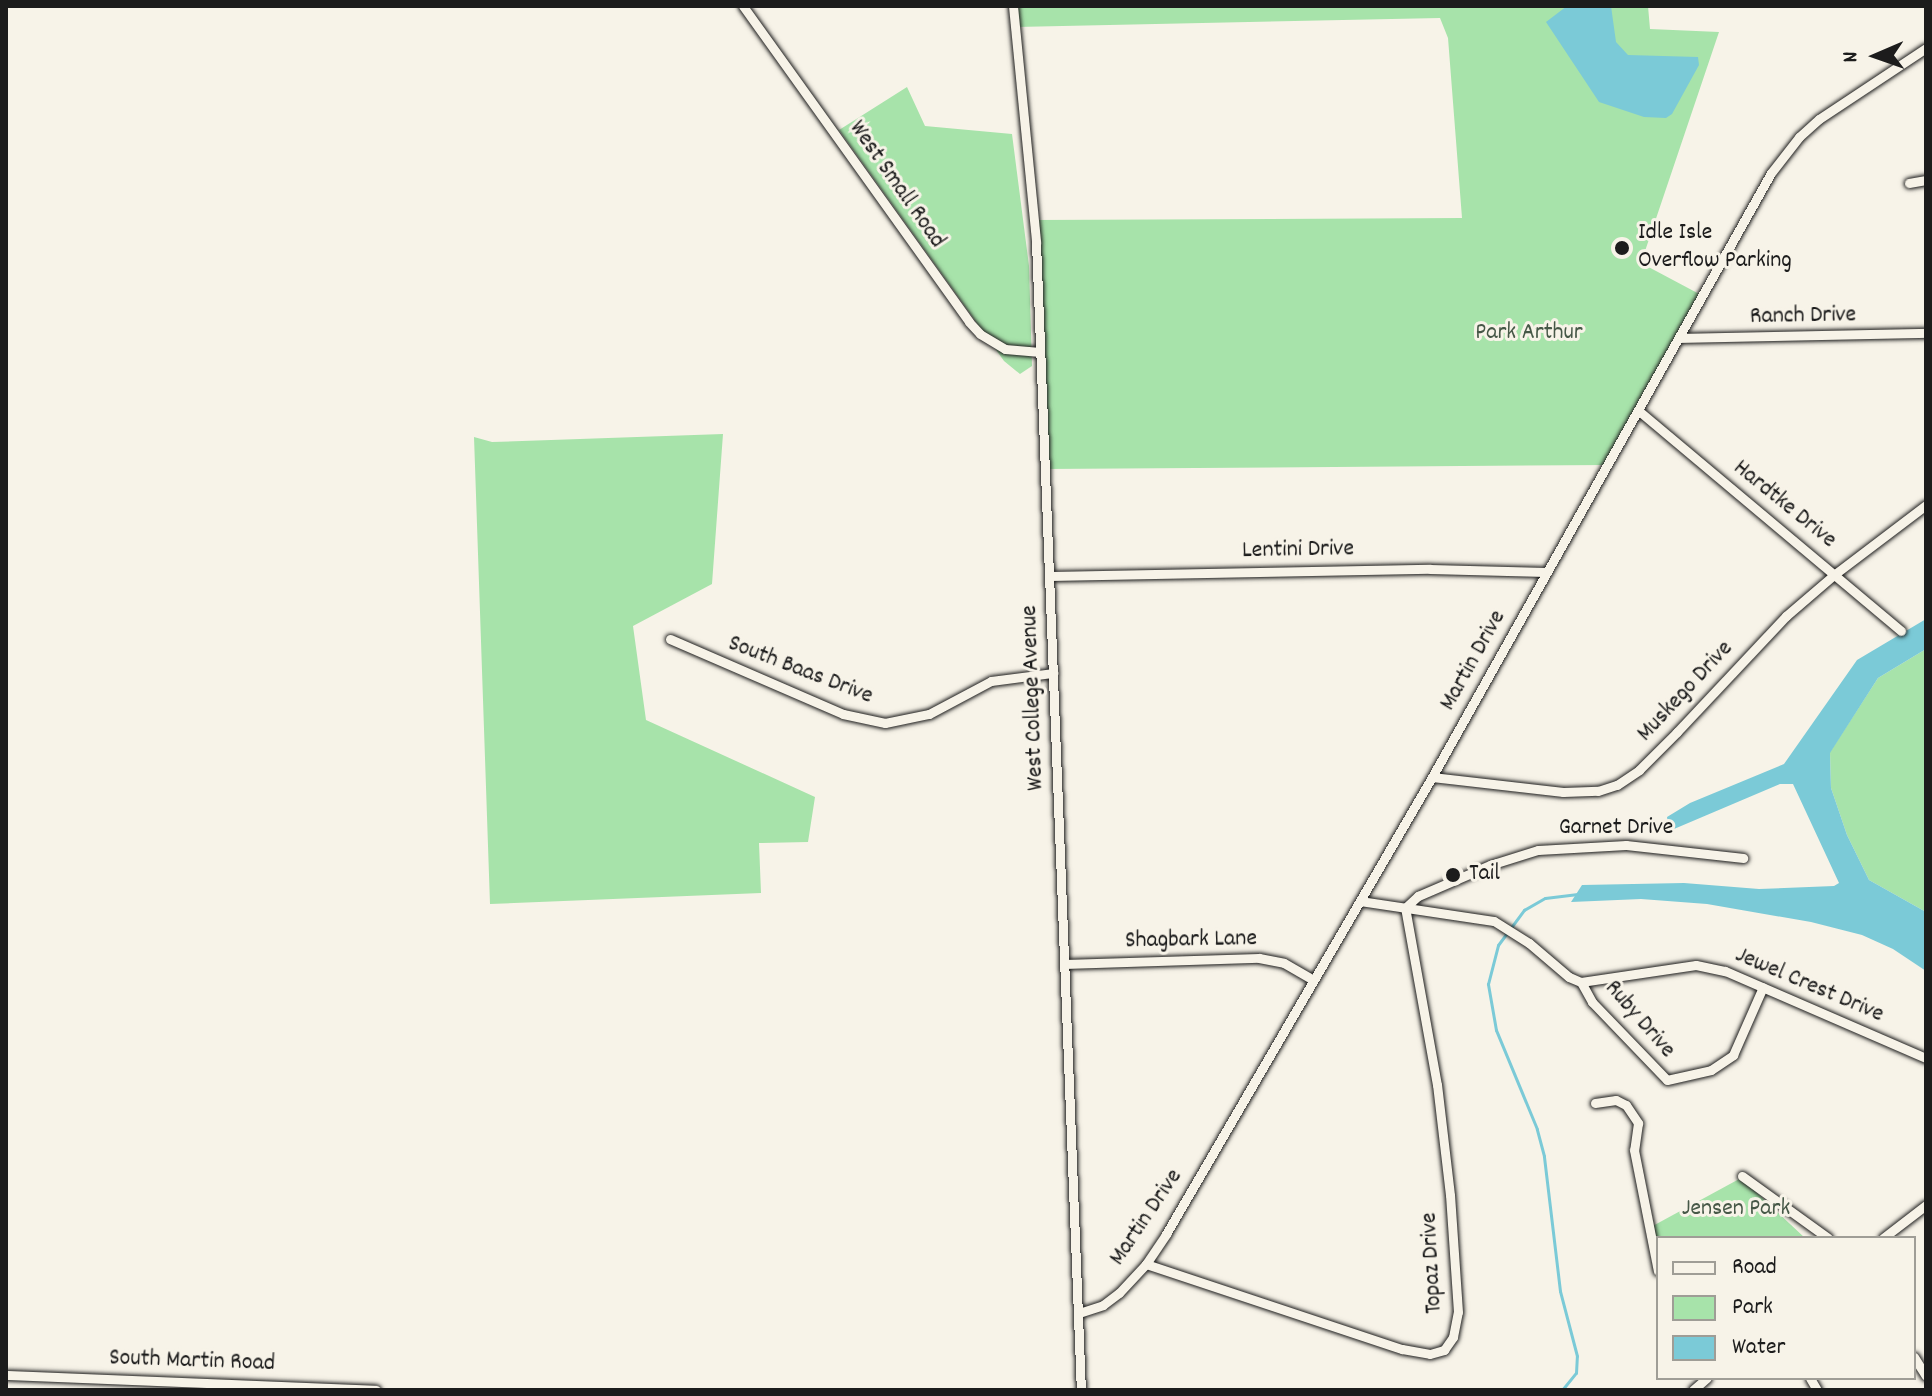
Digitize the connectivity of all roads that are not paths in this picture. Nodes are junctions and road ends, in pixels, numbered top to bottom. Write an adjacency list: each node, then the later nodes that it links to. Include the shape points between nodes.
1 (743, 6): 8 (street, West Small Road, via 969,322 1005,349)
2 (1013, 6): 8 (street, West College Avenue, via 1032,190)
3 (1926, 48): 7 (street, Martin Drive, via 1831,110 1792,145 1771,173)
4 (1926, 180): 5 (street)
5 (1909, 183)
6 (1926, 333): 7 (street, Ranch Drive)
7 (1681, 338): 9 (street, Martin Drive)
8 (1040, 352): 13 (street, West College Avenue)
9 (1639, 411): 11 (street, Martin Drive); 12 (street, Hardtke Drive)
10 (1926, 505): 12 (street, Muskego Drive)
11 (1546, 572): 13 (street, Lentini Drive); 17 (street, Martin Drive)
12 (1835, 574): 14 (street, Hardtke Drive); 17 (street, Muskego Drive, via 1749,654 1639,770 1617,785 1563,792)
13 (1050, 576): 16 (street, West College Avenue)
14 (1901, 631)
15 (670, 639): 16 (street, South Baas Drive, via 843,714 885,723 929,714 991,681)
16 (1053, 673): 21 (street, West College Avenue)
17 (1432, 777): 19 (street, Martin Drive)
18 (1743, 858): 20 (street, Garnet Drive, via 1626,845 1538,850 1418,896)
19 (1360, 901): 20 (street); 22 (street, Martin Drive)
20 (1405, 908): 23 (street, via 1494,921); 32 (street, Topaz Drive, via 1444,1135 1457,1293 1450,1346 1430,1354 1402,1349)
21 (1064, 964): 22 (street, Shagbark Lane, via 1259,958 1284,963); 33 (street, West College Avenue)
22 (1313, 980): 32 (street, Martin Drive)
23 (1581, 982): 24 (street, Jewel Crest Drive, via 1696,965); 24 (street, Ruby Drive, via 1592,1002 1667,1080 1711,1070 1733,1055)
24 (1763, 987): 25 (street, Jewel Crest Drive)
25 (1926, 1058)
26 (1595, 1103): 31 (street, via 1616,1100 1638,1123 1634,1150)
27 (1742, 1176): 29 (street)
28 (1926, 1205): 30 (street)
29 (1825, 1236)
30 (1886, 1236)
31 (1656, 1261)
32 (1146, 1264): 33 (street, Martin Drive, via 1109,1301)
33 (1079, 1313): 36 (street, West College Avenue)
34 (6, 1375): 35 (street, South Martin Road)
35 (376, 1390)
36 (1081, 1390)

